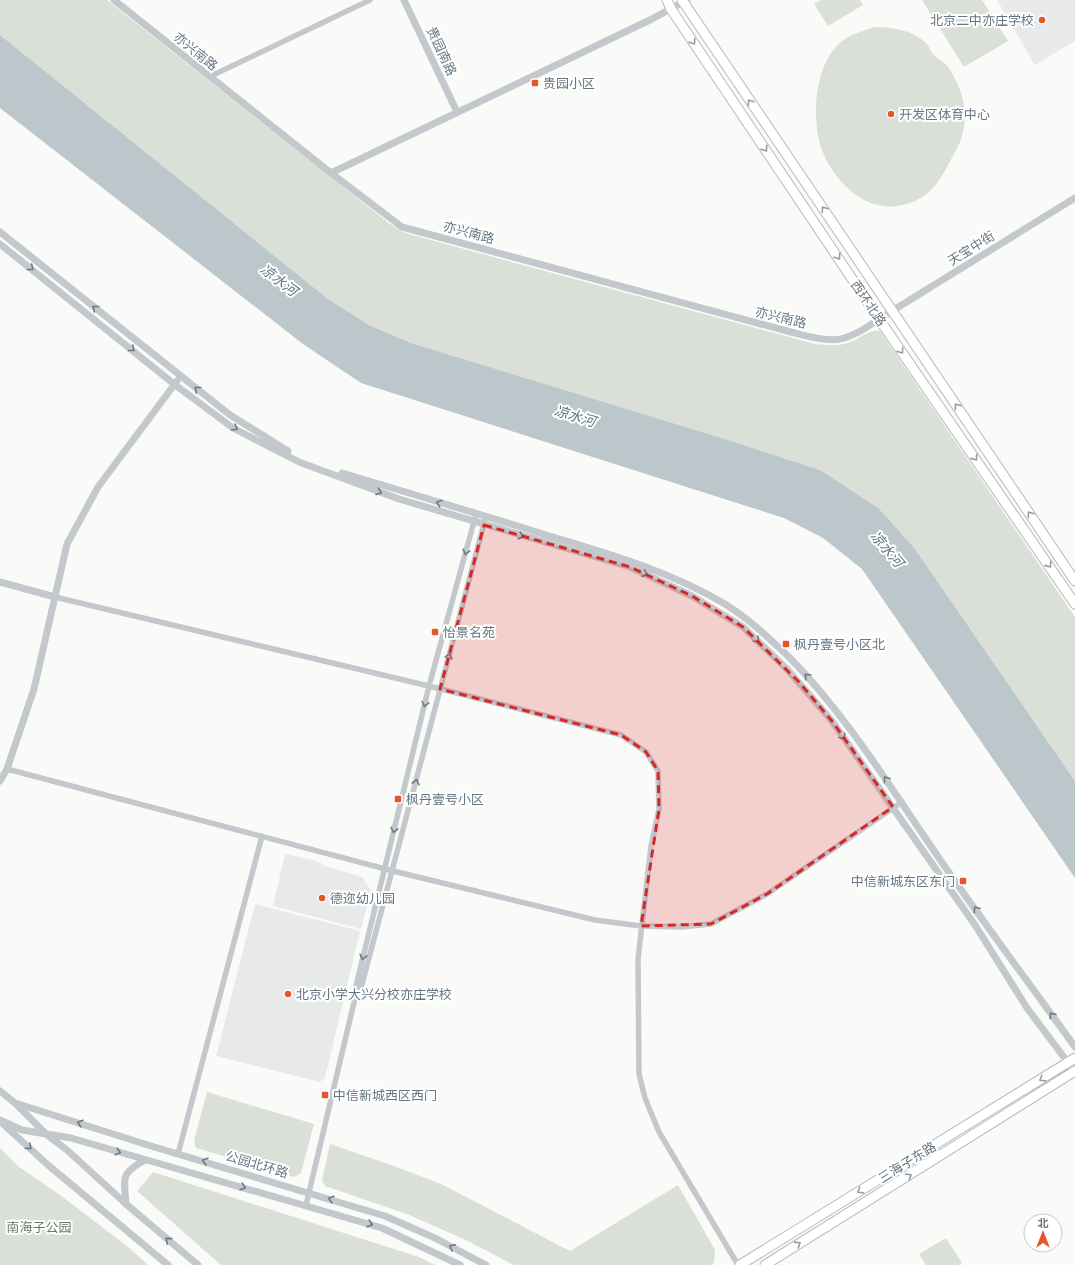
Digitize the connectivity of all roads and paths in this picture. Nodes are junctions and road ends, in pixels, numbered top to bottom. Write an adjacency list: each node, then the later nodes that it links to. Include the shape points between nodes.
1 (114, 0): 7 (street, 亦兴南路)
2 (370, 0): 7 (street)
3 (404, 0): 8 (street, 贵园南路)
4 (667, 0): 6 (main road, 西环北路)
5 (684, 1): 6 (street); 13 (main road, 西环北路, one-way to 5)
6 (671, 9): 8 (street); 14 (main road, 西环北路, one-way to 14)
7 (210, 77): 9 (street, 亦兴南路)
8 (457, 112): 9 (street)
9 (331, 173): 14 (street, 亦兴南路, via 402,227 787,331 827,340 844,339 859,334)
10 (1075, 198): 13 (street, 天宝中街)
11 (0, 232): 15 (street, one-way to 11)
12 (0, 244): 16 (street, one-way to 16)
13 (893, 311): 14 (street, 天宝中街); 21 (main road, 西环北路, one-way to 13)
14 (879, 319): 24 (main road, 西环北路, one-way to 24)
15 (180, 376): 16 (street); 17 (street, one-way to 15, via 334,471 292,454 230,415)
16 (174, 384): 19 (street, one-way to 19, via 233,428 299,462 399,499); 23 (street, via 98,487 67,544)
17 (476, 514): 18 (street); 19 (street)
18 (486, 516): 20 (street); 29 (street, one-way to 18, via 839,714 810,679 770,639 727,606 696,588 634,561)
19 (474, 523): 20 (street); 25 (street, one-way to 25)
20 (484, 525): 26 (street, one-way to 20); 30 (street, one-way to 30, via 630,567 692,596 737,623 799,682 832,721)
21 (1075, 581)
22 (0, 582): 23 (street)
23 (55, 597): 25 (street); 27 (street, via 34,689)
24 (1075, 604)
25 (429, 686): 26 (street); 32 (street, one-way to 32)
26 (440, 690): 33 (street, one-way to 26); 34 (street, via 621,735 646,752 658,770 659,809 651,846)
27 (7, 769): 28 (street); 31 (street)
28 (0, 780)
29 (902, 802): 30 (street); 36 (street, one-way to 29, via 924,837)
30 (893, 807): 34 (street, via 767,894 711,924 681,927); 37 (street, via 975,925 1027,1008)
31 (262, 836): 32 (street); 43 (street)
32 (385, 868): 33 (street); 35 (street, one-way to 35)
33 (393, 871): 34 (street, via 595,920); 35 (street, via 361,988)
34 (641, 926): 52 (street, via 637,1016 639,1074 645,1098 659,1132)
35 (356, 994): 45 (street)
36 (1075, 1047)
37 (1072, 1060): 38 (street); 52 (main road, 三海子东路, one-way to 52)
38 (1075, 1071): 53 (main road, 三海子东路, one-way to 38)
39 (0, 1091): 40 (street, 公园北环路)
40 (15, 1103): 42 (street, 公园北环路); 43 (street, 公园北环路, one-way to 40)
41 (0, 1120): 42 (street, 公园北环路, via 22,1130); 48 (street, 公园北环路, one-way to 48, via 48,1165)
42 (47, 1135): 44 (street, 公园北环路, one-way to 44, via 72,1138); 46 (street, 公园北环路)
43 (178, 1154): 45 (street, 公园北环路, one-way to 43)
44 (145, 1160): 46 (street, via 130,1169 125,1176); 47 (street, 公园北环路, one-way to 47)
45 (309, 1192): 47 (street); 51 (street, 公园北环路, one-way to 45, via 435,1238 385,1216)
46 (126, 1204): 49 (street, 公园北环路, one-way to 46)
47 (306, 1205): 50 (street, 公园北环路, one-way to 50, via 382,1228)
48 (168, 1265)
49 (198, 1265)
50 (460, 1265)
51 (486, 1265)
52 (739, 1265)
53 (765, 1265)

